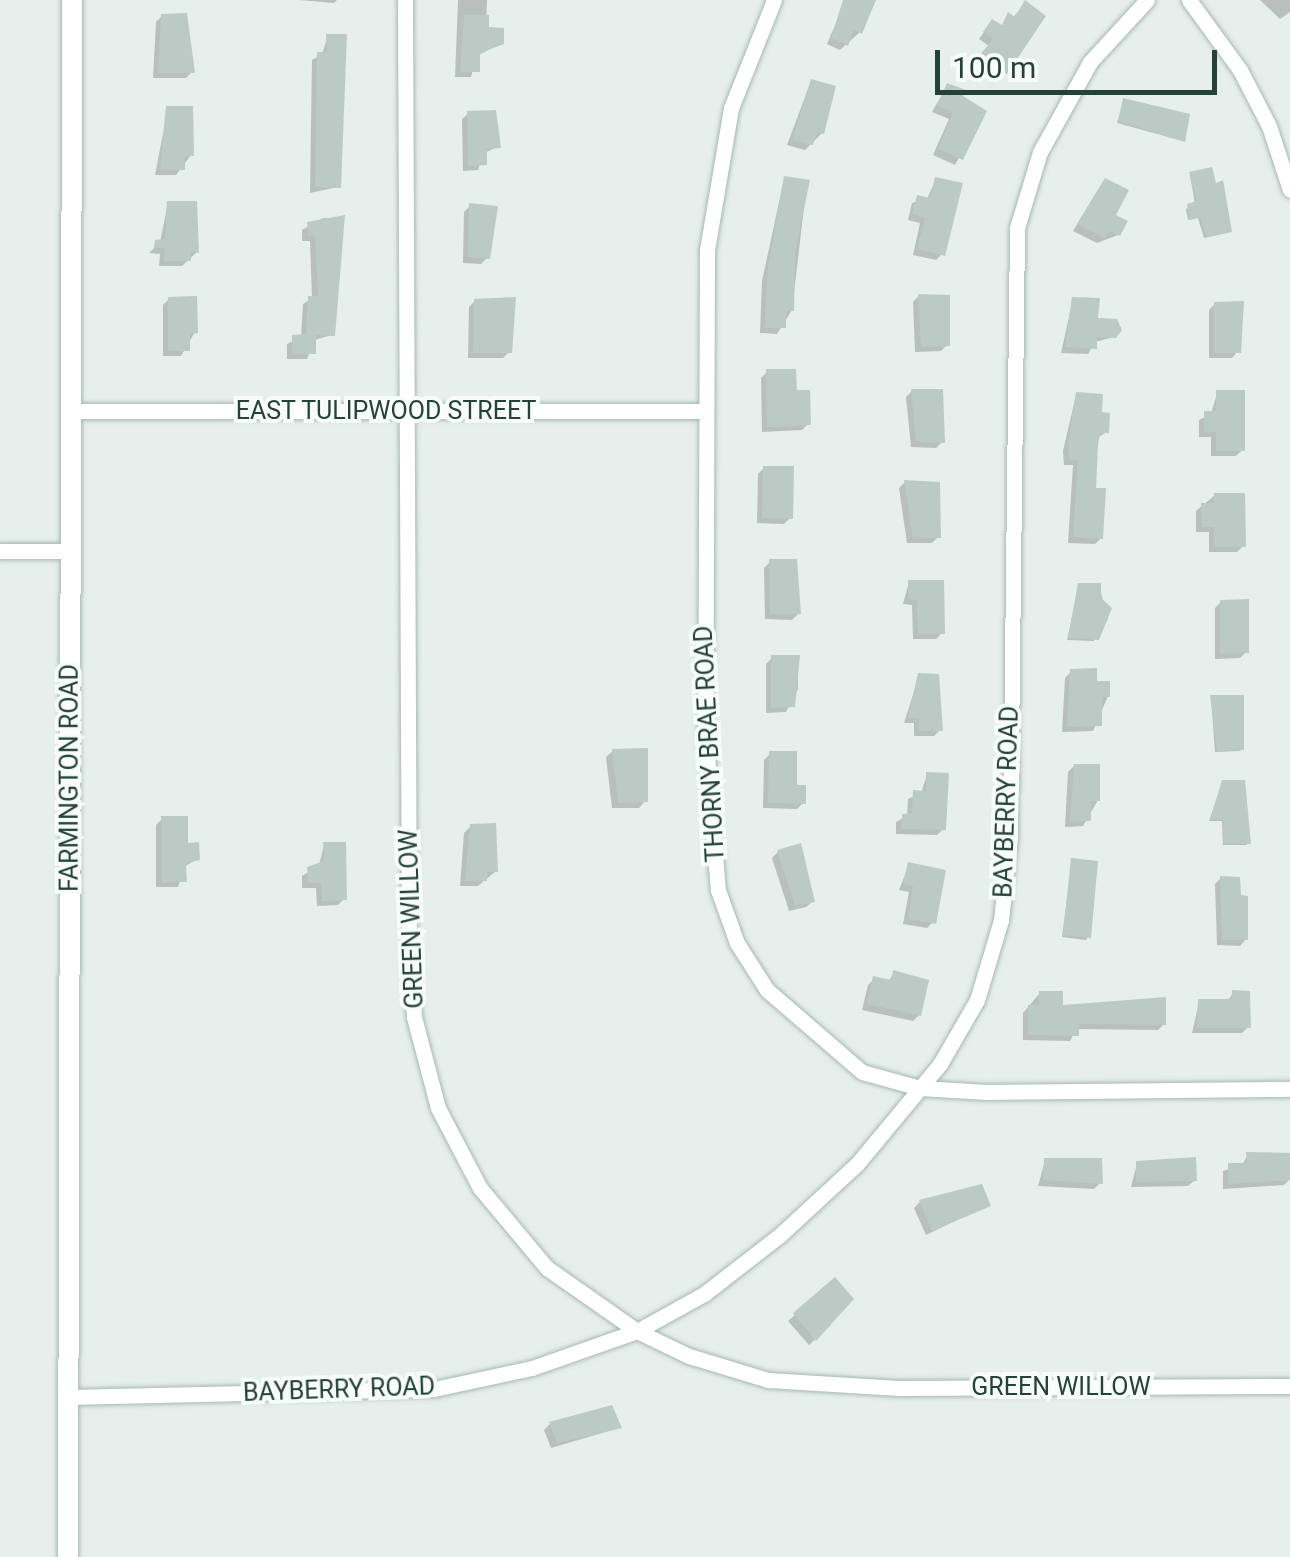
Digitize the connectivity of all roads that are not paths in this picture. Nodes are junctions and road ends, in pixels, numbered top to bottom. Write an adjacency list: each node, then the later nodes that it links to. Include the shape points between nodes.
1 (72, 0): 8 (street, FARMINGTON ROAD)
2 (406, 0): 9 (street, GREEN WILLOW)
3 (774, 0): 7 (street, THORNY BRAE ROAD, via 730,115 707,250)
4 (1147, 0): 12 (street, BAYBERRY ROAD, via 1090,62 1040,152 1016,228 1010,830 1002,918 977,1000)
5 (1189, 0): 6 (street, via 1240,70 1269,126)
6 (1290, 190)
7 (702, 410): 9 (street, EAST TULIPWOOD STREET); 12 (street, THORNY BRAE ROAD, via 705,730 718,890 737,943 767,990 809,1033 862,1072)
8 (70, 411): 9 (street, EAST TULIPWOOD STREET); 10 (street, FARMINGTON ROAD)
9 (406, 411): 14 (street, GREEN WILLOW, via 408,937 419,1036 438,1108 480,1188 547,1268)
10 (70, 550): 11 (street); 16 (street, FARMINGTON ROAD)
11 (0, 551)
12 (920, 1088): 13 (street, THORNY BRAE ROAD); 14 (street, BAYBERRY ROAD, via 857,1164 780,1235 704,1294)
13 (1290, 1089)
14 (636, 1331): 15 (street, GREEN WILLOW, via 768,1380 899,1388); 16 (street, BAYBERRY ROAD, via 532,1368 434,1389)
15 (1290, 1386)
16 (68, 1396): 17 (street, FARMINGTON ROAD)
17 (68, 1557)

